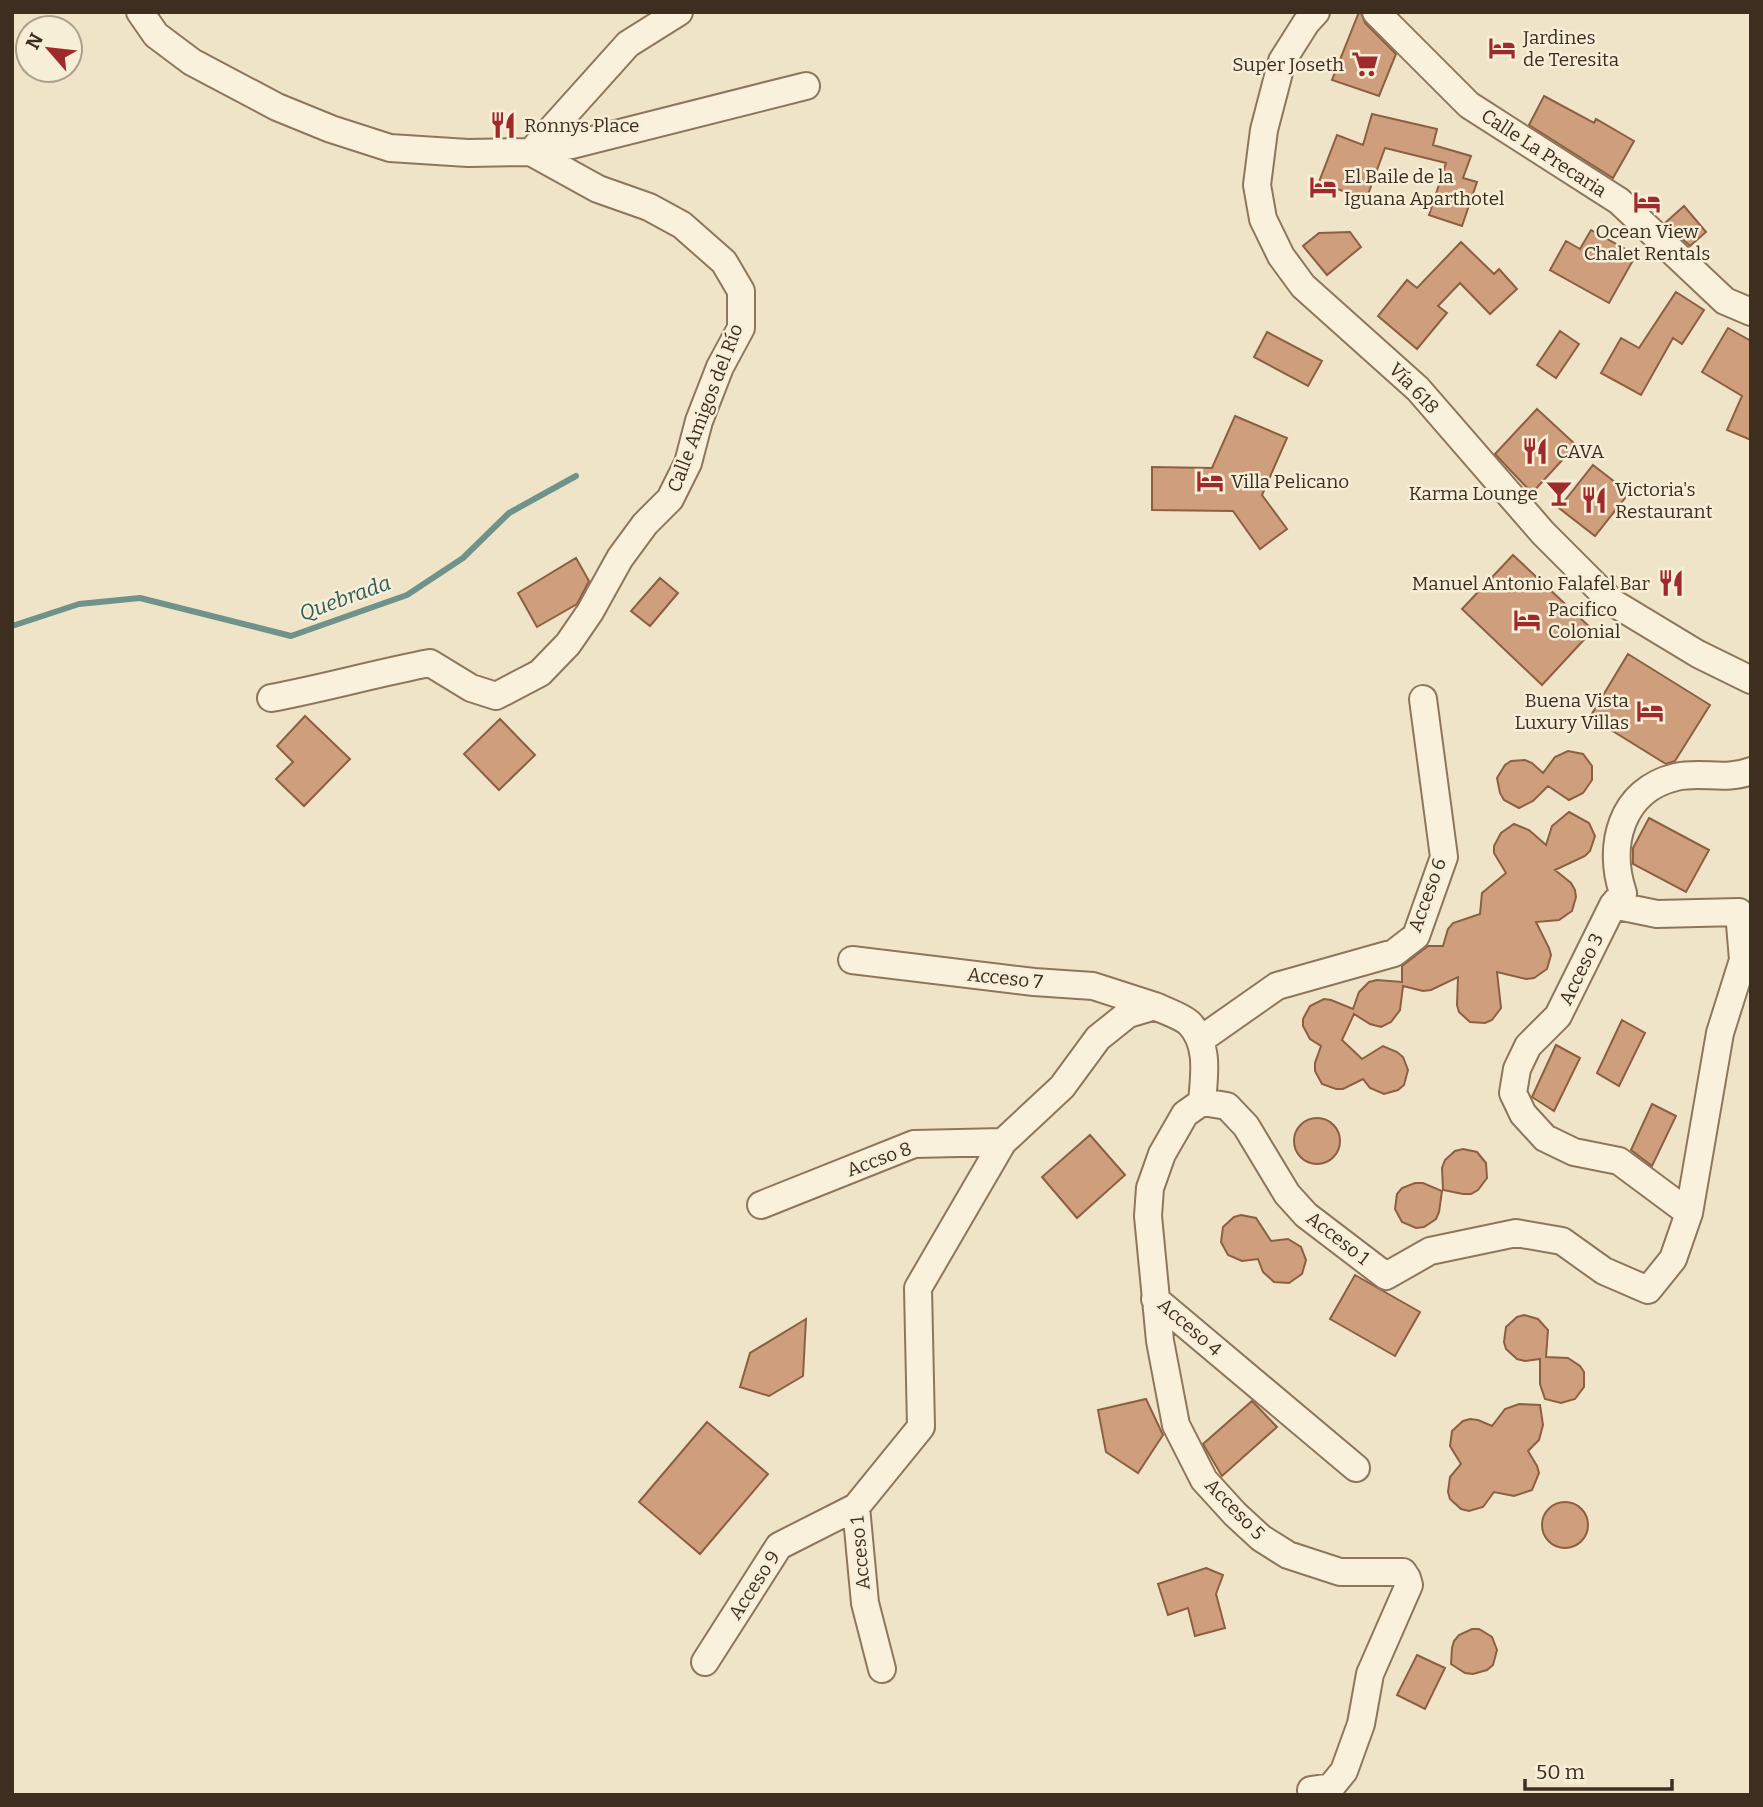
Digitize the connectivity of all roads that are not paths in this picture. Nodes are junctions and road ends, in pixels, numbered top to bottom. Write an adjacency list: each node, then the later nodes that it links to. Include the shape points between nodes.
1 (140, 12): 6 (street, Calle Amigos del Río, via 156,35 192,62 277,107 331,129 390,148)
2 (679, 12): 6 (street, via 628,44)
3 (1316, 12): 8 (street, Vía 618, via 1282,61 1264,130 1257,185 1263,219 1281,256 1303,286 1418,389 1543,533 1612,601 1698,654)
4 (1376, 12): 7 (street, Calle La Precaria, via 1469,105 1619,201 1725,301)
5 (806, 86): 6 (street)
6 (531, 152): 9 (street, Calle Amigos del Río, via 598,189 649,207 682,225 724,262 741,291 741,328 720,367 688,463 670,499 620,558 568,644 540,673 496,696 471,688 430,663)
7 (1751, 312)
8 (1751, 680)
9 (271, 698)
10 (1423, 699): 15 (street, Acceso 6, via 1444,857 1416,936 1394,953 1277,986)
11 (1751, 771): 12 (street, via 1677,776 1635,799 1625,815 1615,855 1623,893)
12 (1614, 905): 19 (street, Acceso 1, via 1657,914 1739,912 1743,960 1720,1033); 19 (street, Acceso 3, via 1558,1016 1528,1046 1513,1093 1523,1114 1545,1138 1573,1152 1619,1161)
13 (852, 960): 14 (street, Acceso 7, via 1093,986)
14 (1155, 1006): 15 (street, via 1189,1023); 17 (street, Acceso 1, via 1128,1014 1098,1038 1062,1087)
15 (1200, 1040): 16 (street, via 1205,1058)
16 (1202, 1102): 19 (street, Acceso 1, via 1227,1106 1246,1126 1287,1194 1306,1215 1386,1276 1430,1251 1516,1233 1562,1241 1604,1271 1648,1290 1673,1259); 20 (street, Acceso 4, via 1185,1114 1162,1154 1150,1188)
17 (1003, 1142): 18 (street, Accso 8, via 914,1144); 22 (street, Acceso 1, via 918,1289 921,1427)
18 (761, 1205)
19 (1689, 1213)
20 (1155, 1298): 21 (street, Acceso 4); 25 (street, Acceso 5, via 1176,1425 1205,1480 1235,1514 1288,1555 1340,1572 1394,1570 1407,1577 1409,1585 1370,1674 1344,1771 1331,1787)
21 (1356, 1468)
22 (856, 1507): 23 (street, Acceso 9, via 779,1546); 24 (street, Acceso 1, via 865,1603)
23 (705, 1661)
24 (882, 1669)
25 (1311, 1790)

